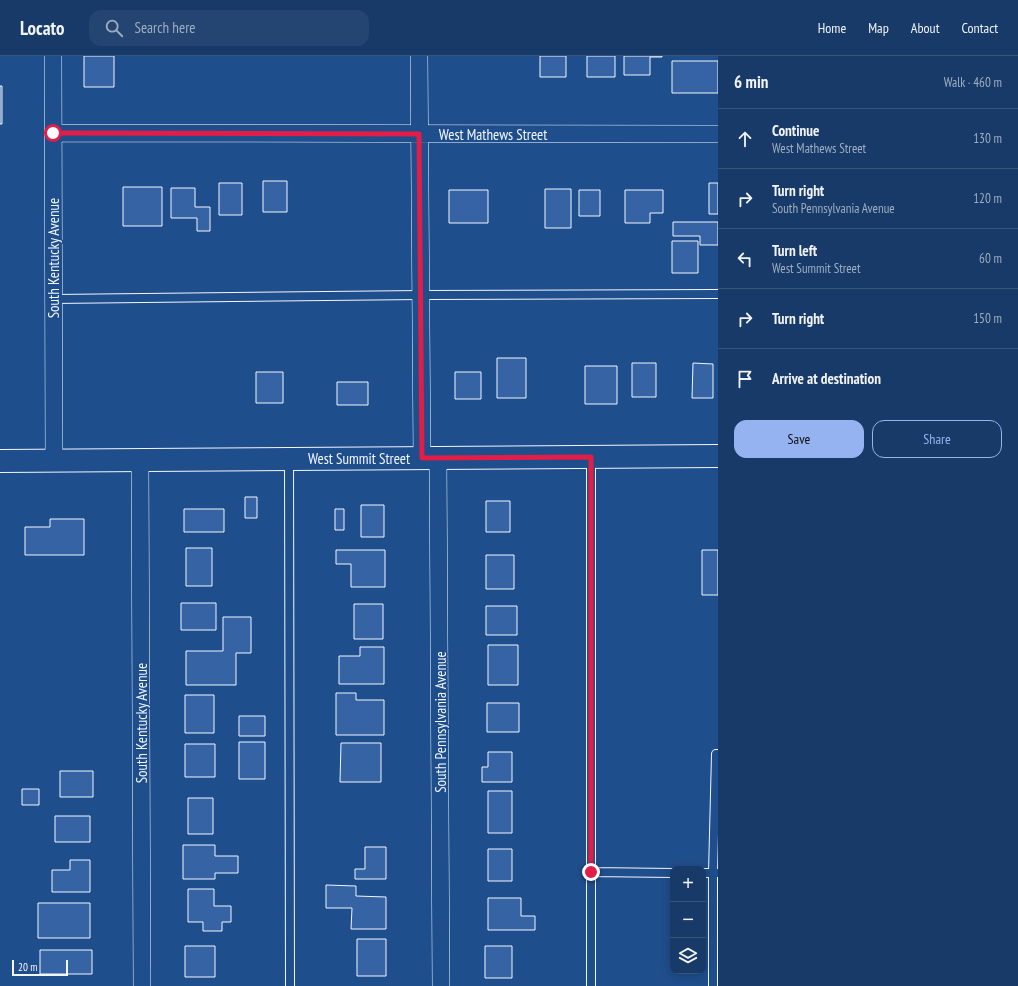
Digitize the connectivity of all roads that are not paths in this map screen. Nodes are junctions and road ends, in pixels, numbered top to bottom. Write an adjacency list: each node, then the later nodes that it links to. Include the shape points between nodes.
1 (53, 56): 3 (street, South Kentucky Avenue)
2 (419, 56): 4 (street, South Pennsylvania Avenue)
3 (53, 133): 4 (street, West Mathews Street); 8 (street, South Kentucky Avenue)
4 (419, 134): 5 (street, West Mathews Street); 7 (street, South Pennsylvania Avenue)
5 (718, 134)
6 (718, 294): 7 (lane)
7 (421, 295): 8 (lane); 10 (street, South Pennsylvania Avenue)
8 (53, 299): 13 (street, South Kentucky Avenue)
9 (718, 456): 11 (street, West Summit Street)
10 (430, 457): 11 (street, West Summit Street); 12 (street, West Summit Street); 22 (street, South Pennsylvania Avenue)
11 (591, 457): 17 (lane)
12 (288, 458): 14 (street, West Summit Street); 21 (lane)
13 (54, 460): 14 (street, West Summit Street); 15 (street, West Summit Street)
14 (140, 460): 20 (street, South Kentucky Avenue)
15 (0, 461)
16 (718, 754): 19 (lane)
17 (591, 872): 18 (lane); 23 (lane)
18 (670, 873)
19 (716, 873): 24 (lane)
20 (142, 986)
21 (290, 986)
22 (441, 986)
23 (591, 986)
24 (713, 986)

